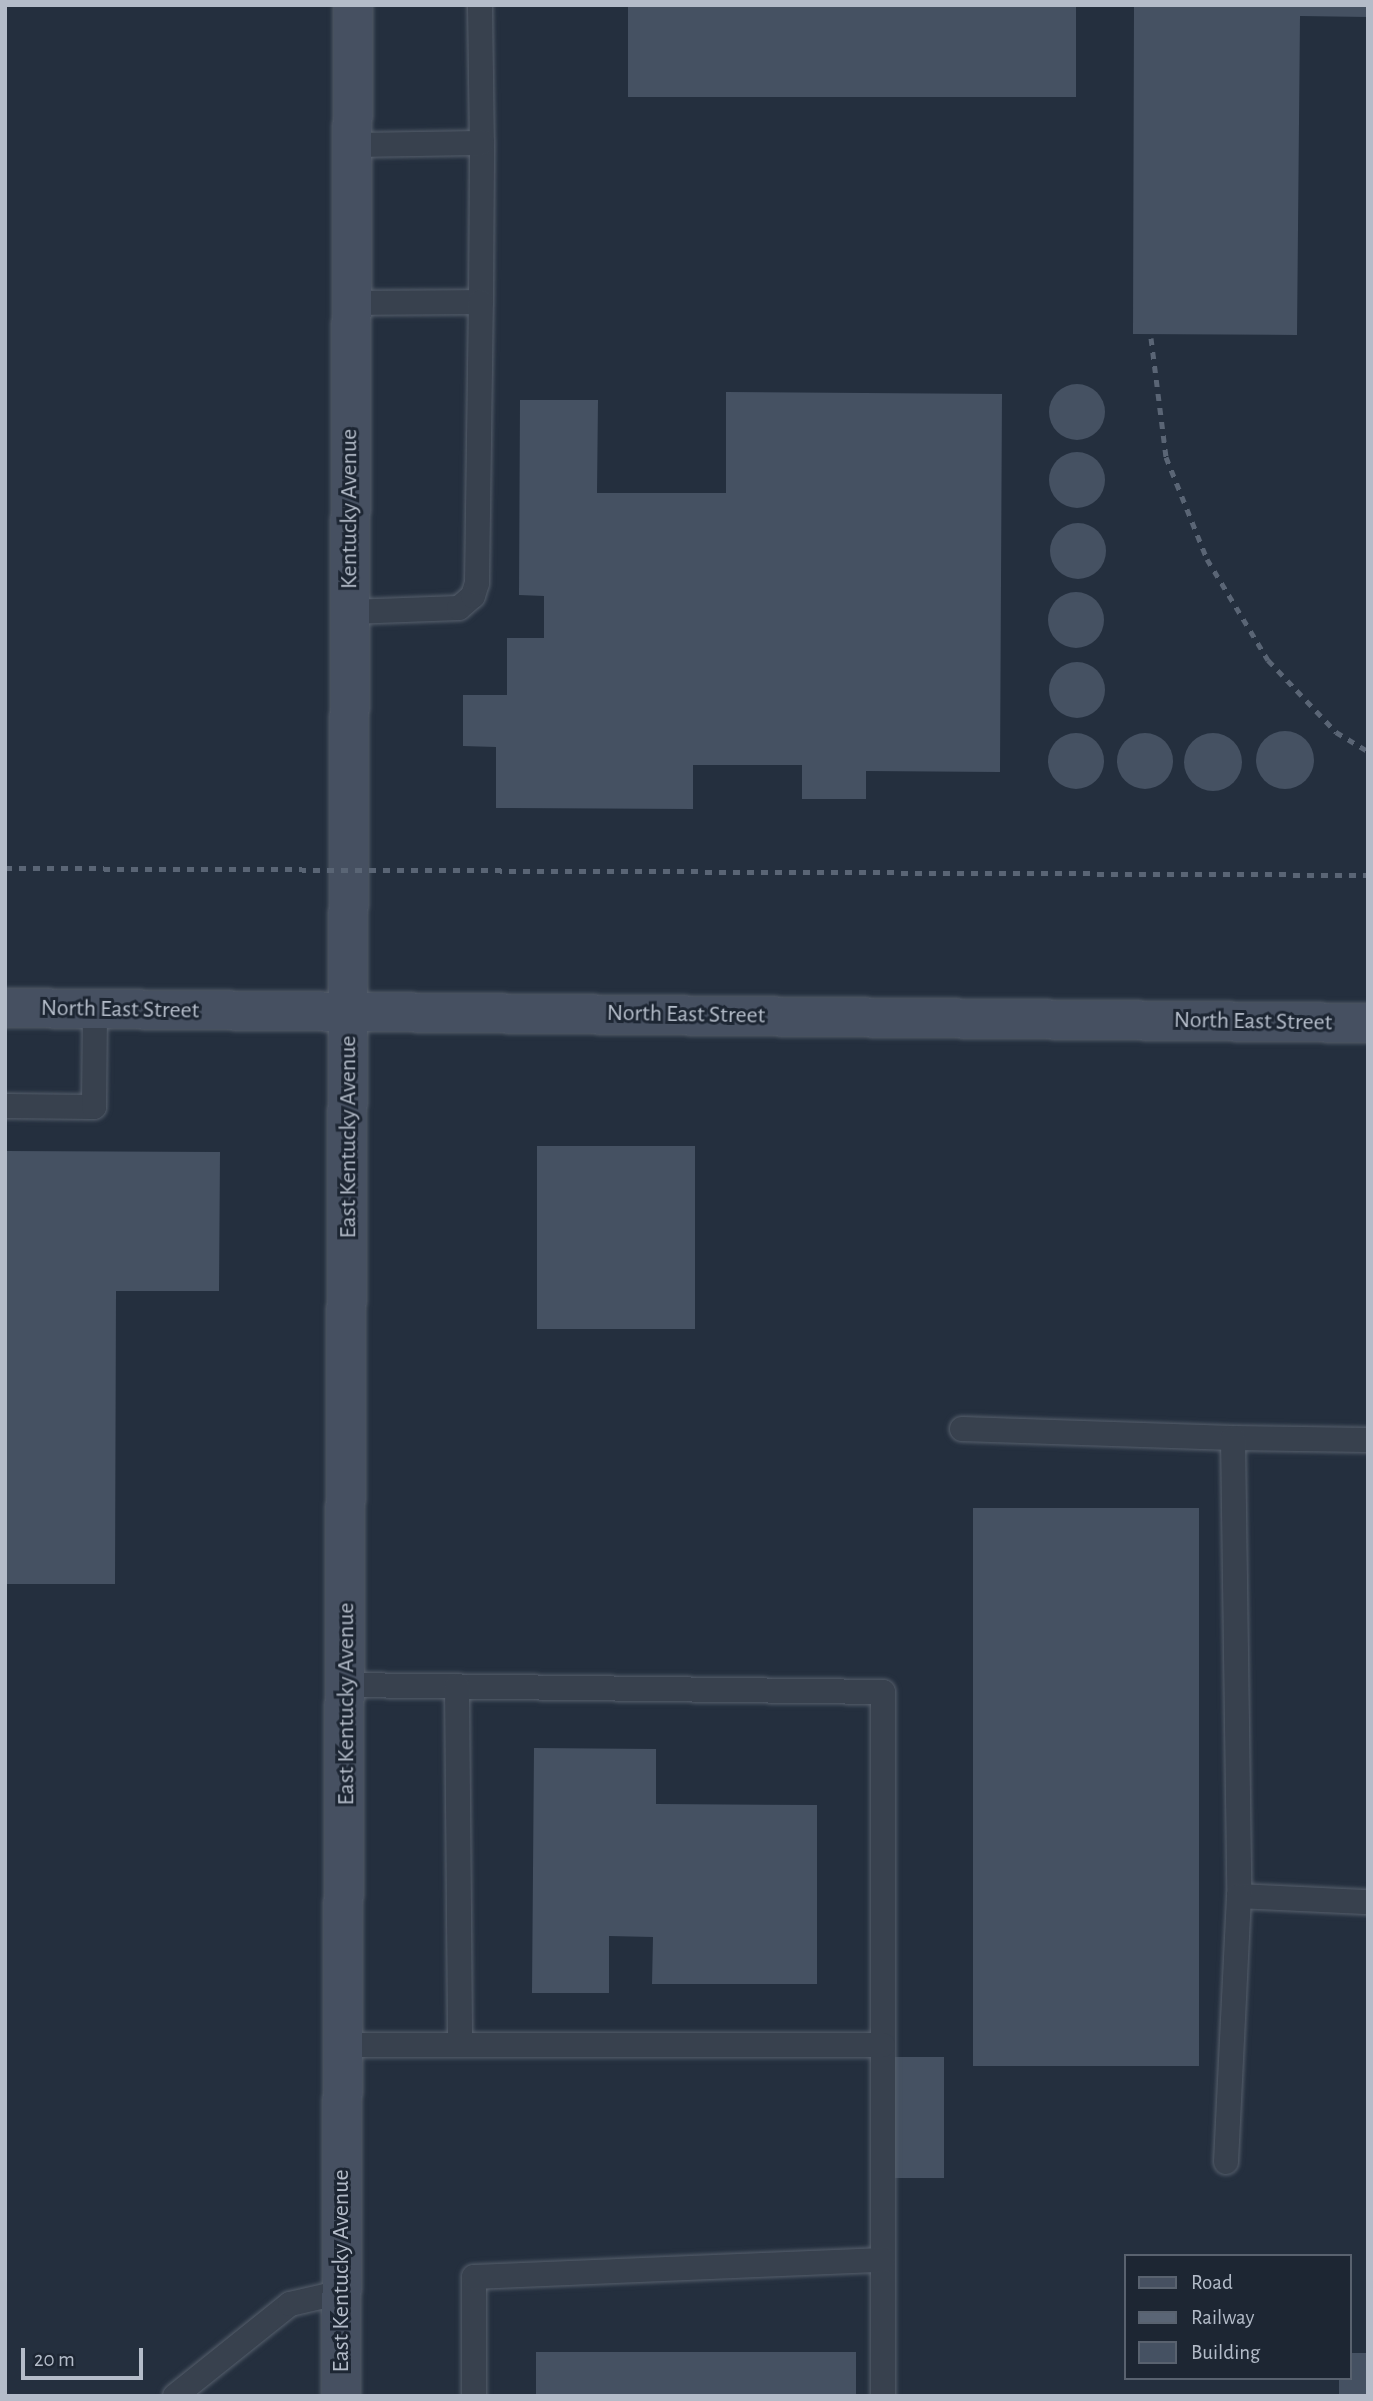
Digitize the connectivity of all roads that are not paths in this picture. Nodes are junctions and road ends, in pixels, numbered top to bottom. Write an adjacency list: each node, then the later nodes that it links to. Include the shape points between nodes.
1 (353, 5): 4 (street, Kentucky Avenue)
2 (480, 5): 3 (lane)
3 (482, 143): 4 (lane); 5 (lane)
4 (352, 145): 6 (street, Kentucky Avenue)
5 (481, 302): 6 (lane); 7 (lane, via 477,583 473,596 459,608)
6 (351, 303): 7 (street, Kentucky Avenue)
7 (350, 612): 10 (street, Kentucky Avenue)
8 (5, 1008): 9 (street, North East Street)
9 (94, 1009): 10 (street, North East Street); 12 (lane, via 94,1107)
10 (349, 1012): 11 (street, North East Street); 16 (street, East Kentucky Avenue)
11 (1368, 1023)
12 (5, 1106)
13 (962, 1429): 14 (lane)
14 (1233, 1438): 15 (lane); 18 (lane)
15 (1368, 1440)
16 (347, 1685): 17 (lane); 21 (street, East Kentucky Avenue)
17 (457, 1686): 20 (lane); 22 (lane, via 883,1692)
18 (1238, 1896): 19 (lane); 23 (lane)
19 (1368, 1902)
20 (460, 2044): 21 (lane); 22 (lane)
21 (344, 2045): 25 (street, East Kentucky Avenue)
22 (883, 2045): 24 (lane)
23 (1226, 2162)
24 (883, 2260): 28 (lane, via 474,2277); 29 (lane)
25 (342, 2292): 26 (lane, via 290,2304); 27 (street, East Kentucky Avenue)
26 (175, 2396)
27 (341, 2396)
28 (474, 2396)
29 (883, 2396)

